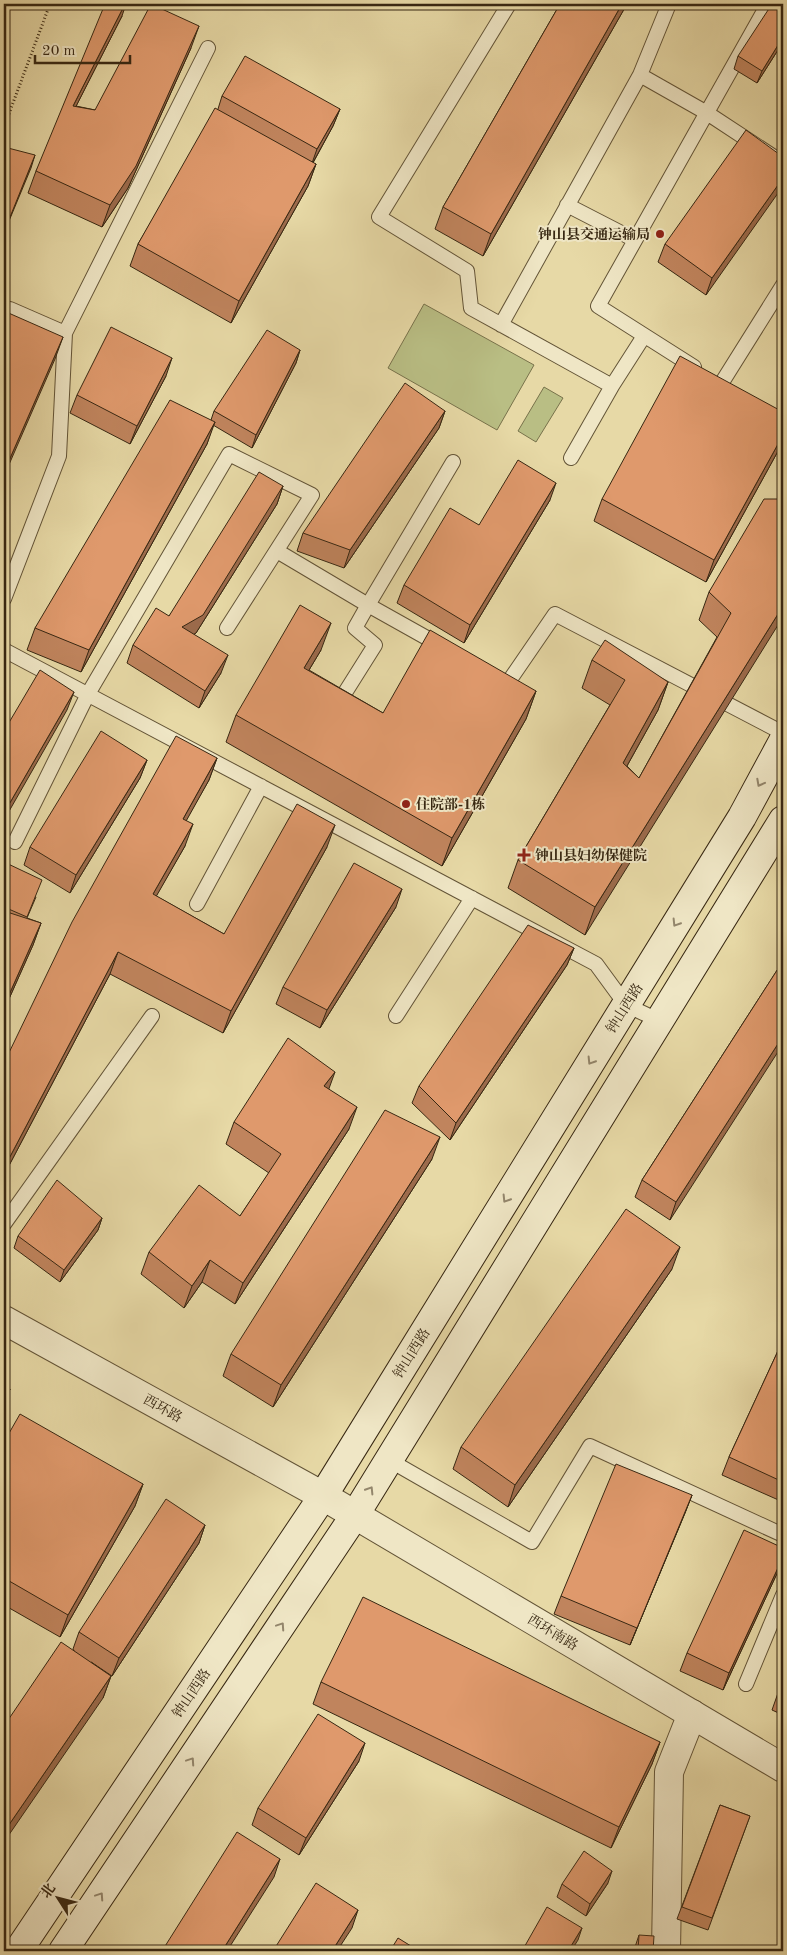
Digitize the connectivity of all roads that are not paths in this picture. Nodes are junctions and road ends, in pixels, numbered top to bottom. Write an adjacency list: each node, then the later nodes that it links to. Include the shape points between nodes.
1 (510, 4): 12 (lane, via 379,217 468,271 471,308)
2 (669, 4): 5 (lane)
3 (768, 4): 6 (lane)
4 (208, 48): 13 (lane)
5 (640, 75): 6 (lane); 8 (lane)
6 (707, 113): 7 (lane); 9 (lane)
7 (783, 163)
8 (567, 205): 9 (lane); 12 (lane)
9 (635, 240): 14 (lane, via 598,306)
10 (783, 285): 14 (lane, via 725,387)
11 (10, 310): 13 (lane)
12 (501, 325): 15 (lane)
13 (65, 333): 19 (lane, via 59,456)
14 (644, 336): 15 (lane)
15 (612, 386): 16 (lane)
16 (570, 458)
17 (453, 462): 20 (lane)
18 (277, 551): 20 (lane); 21 (lane); 25 (lane, via 312,495 229,454)
19 (4, 598)
20 (368, 605): 23 (lane); 26 (lane, via 355,628 375,645)
21 (227, 628)
22 (4, 650): 25 (lane)
23 (455, 654)
24 (490, 674): 27 (lane, via 507,684 555,614)
25 (88, 694): 29 (lane); 31 (lane)
26 (334, 710)
27 (783, 733)
28 (783, 741): 34 (main road, 钟山西路, one-way to 34, via 742,817)
29 (261, 786): 32 (lane); 33 (lane)
30 (783, 820): 37 (main road)
31 (15, 842)
32 (472, 898): 34 (lane, via 596,964); 36 (lane)
33 (197, 904)
34 (626, 1005): 37 (lane); 41 (main road, 钟山西路, one-way to 41)
35 (152, 1016): 38 (lane)
36 (396, 1016)
37 (660, 1021): 40 (main road)
38 (4, 1224)
39 (4, 1320): 41 (main road, 西环路)
40 (389, 1460): 42 (main road, one-way to 40); 43 (lane, via 532,1542 590,1446)
41 (323, 1496): 42 (main road, 西环南路); 48 (main road, 钟山西路)
42 (355, 1515): 46 (main road, 西环南路); 49 (main road, one-way to 42)
43 (783, 1535)
44 (783, 1595): 45 (lane)
45 (746, 1684)
46 (692, 1714): 47 (main road, 西环南路); 50 (main road, via 669,1772)
47 (783, 1768)
48 (18, 1951)
49 (63, 1951)
50 (666, 1951)

